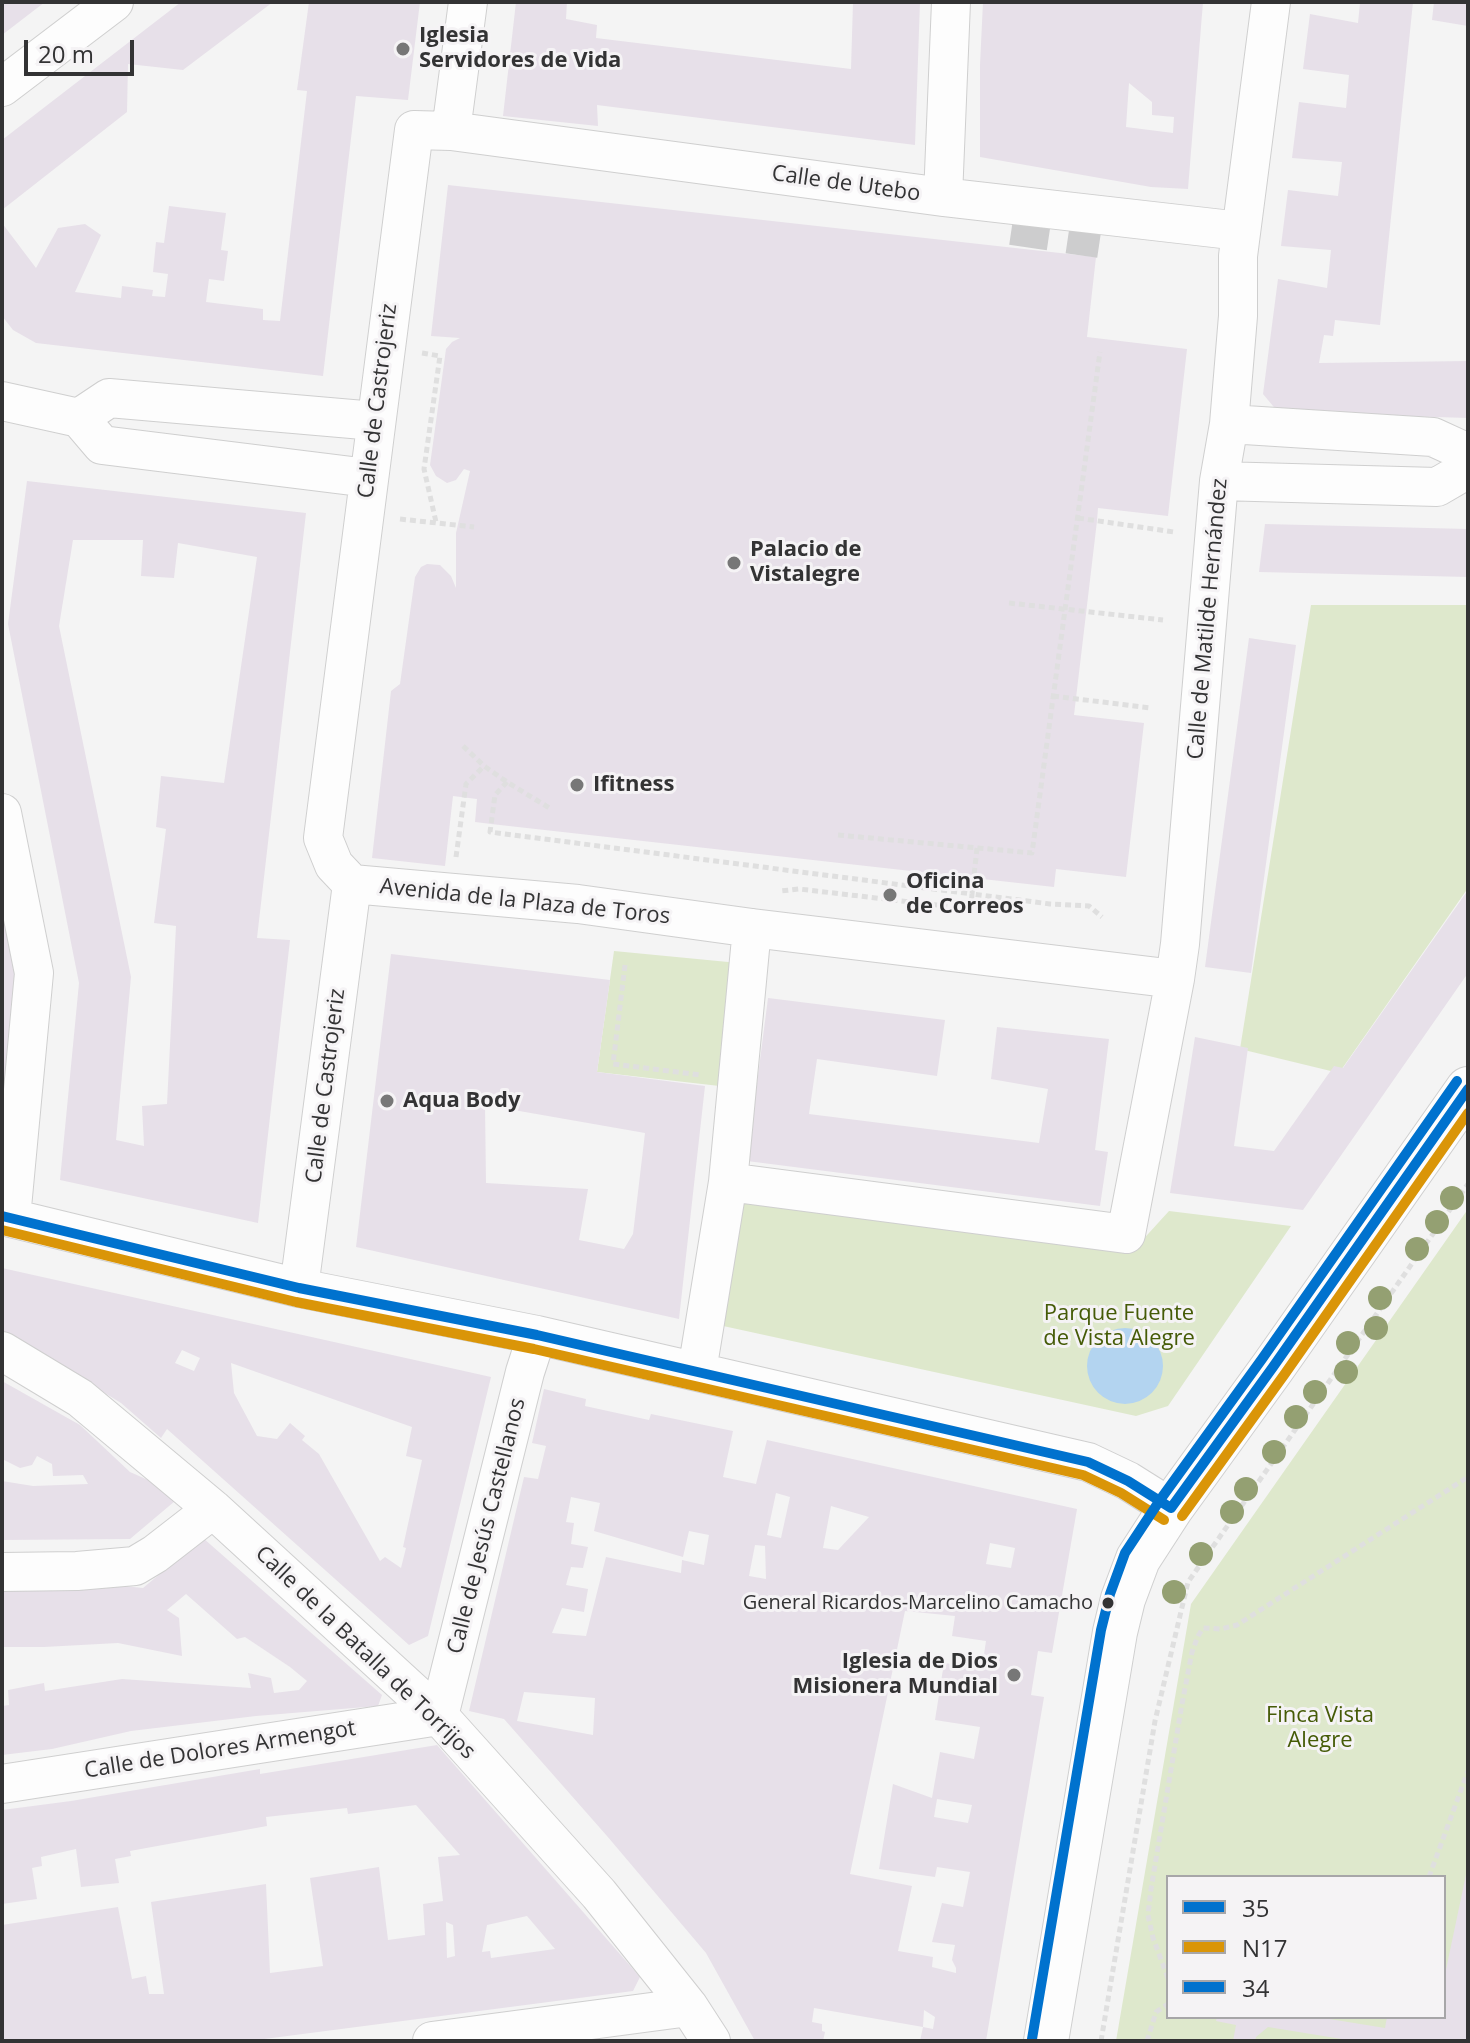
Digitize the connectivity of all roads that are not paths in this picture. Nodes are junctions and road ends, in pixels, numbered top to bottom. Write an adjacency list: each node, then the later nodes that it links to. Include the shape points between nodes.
1 (114, 2): 5 (street)
2 (468, 2): 6 (street)
3 (951, 2): 7 (street)
4 (1271, 2): 9 (street, Calle de Matilde Hernández)
5 (2, 87)
6 (451, 131): 7 (street, Calle de Utebo); 12 (street, Calle de Castrojeriz, via 414,130)
7 (943, 197): 9 (street, Calle de Utebo)
8 (1100, 239): 9 (street)
9 (1239, 244): 13 (street, Calle de Matilde Hernández)
10 (2, 401): 11 (street)
11 (79, 418): 12 (street, via 109,398); 16 (street, via 102,445)
12 (375, 421): 16 (street, Calle de Castrojeriz)
13 (1229, 424): 14 (street, via 1433,437); 17 (street, Calle de Matilde Hernández)
14 (1468, 453)
15 (1468, 469): 17 (street, via 1437,487)
16 (368, 478): 19 (street, Calle de Castrojeriz)
17 (1219, 481): 22 (street, Calle de Matilde Hernández)
18 (2, 813): 25 (street, via 34,973)
19 (323, 838): 20 (street, Avenida de la Plaza de Toros, via 334,865)
20 (352, 884): 21 (street, Avenida de la Plaza de Toros, via 578,904); 26 (street, Calle de Castrojeriz)
21 (752, 928): 22 (street, Avenida de la Plaza de Toros); 24 (street)
22 (1175, 979): 24 (street, Calle de Matilde Hernández, via 1126,1234)
23 (1468, 1089): 30 (main road)
24 (728, 1182): 29 (street)
25 (6, 1217): 26 (street)
26 (299, 1288): 27 (street)
27 (537, 1335): 29 (street); 33 (street, Calle de Jesús Castellanos)
28 (2, 1351): 31 (street, Calle de la Batalla de Torrijos, via 80,1398)
29 (697, 1371): 30 (street, via 1088,1462)
30 (1171, 1508): 38 (main road, via 1138,1559 1115,1632)
31 (213, 1509): 32 (street, via 135,1566); 33 (street, Calle de la Batalla de Torrijos)
32 (2, 1572)
33 (439, 1716): 34 (street, Calle de Dolores Armengot); 35 (street, Calle de la Batalla de Torrijos, via 599,1894)
34 (2, 1784)
35 (689, 2007): 36 (street); 37 (street, Calle de la Batalla de Torrijos)
36 (432, 2041)
37 (711, 2041)
38 (1046, 2041)

